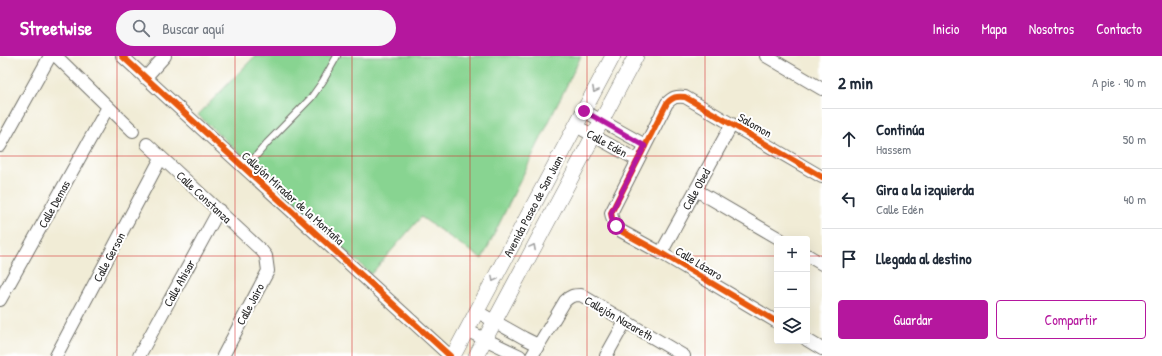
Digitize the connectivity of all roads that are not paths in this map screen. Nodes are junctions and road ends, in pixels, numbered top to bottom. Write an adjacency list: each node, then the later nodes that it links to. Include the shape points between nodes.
1 (50, 56): 19 (street)
2 (56, 56): 11 (street)
3 (122, 56): 9 (street, Callejón Mirador de la Montaña)
4 (165, 56): 9 (street)
5 (338, 56): 23 (lane, via 311,98)
6 (613, 56): 12 (street, Avenida Paseo de San Juan, one-way to 12)
7 (636, 56): 13 (street, Avenida Paseo de San Juan)
8 (767, 56): 10 (street)
9 (146, 78): 23 (street, Callejón Mirador de la Montaña)
10 (822, 89)
11 (108, 107): 16 (street); 32 (street, Calle Demas)
12 (584, 111): 13 (street, Calle Edén); 15 (street, Avenida Paseo de San Juan)
13 (601, 121): 17 (street, Avenida Paseo de San Juan); 20 (street, Calle Edén)
14 (732, 124): 20 (street, Salomon, via 685,97 676,96 667,103); 24 (street, Salomon); 25 (street, Calle Obed)
15 (576, 126): 17 (street, Calle Edén); 33 (street, Avenida Paseo de San Juan, one-way to 33)
16 (133, 131)
17 (593, 136): 22 (street, Calle Edén); 35 (street, Avenida Paseo de San Juan, one-way to 17)
18 (147, 144): 21 (street, Calle Constanza)
19 (0, 146)
20 (645, 146): 22 (street)
21 (161, 158): 26 (street, Calle Constanza); 42 (street, Calle Gerson)
22 (637, 160): 29 (street, Calle Lázaro, via 611,213 612,220 622,231)
23 (245, 169): 45 (street, Callejón Mirador de la Montaña)
24 (822, 177)
25 (696, 190): 27 (street); 29 (street, Calle Obed)
26 (219, 210): 28 (street, Calle Constanza); 43 (street, Calle Ahisar)
27 (775, 236)
28 (262, 250): 44 (street, Calle Jairo, via 266,256 268,272)
29 (661, 253): 34 (street, Calle Lázaro)
30 (810, 257): 31 (street)
31 (822, 264)
32 (0, 300)
33 (476, 311): 35 (street); 37 (street, Avenida Paseo de San Juan)
34 (774, 320)
35 (494, 321): 38 (street, Avenida Paseo de San Juan); 40 (street)
36 (625, 322): 40 (street, Callejón Nazareth, via 581,295 569,296); 50 (street); 51 (street, Callejón Nazareth)
37 (466, 330): 38 (street); 46 (street, Avenida Paseo de San Juan)
38 (485, 338): 47 (street, Avenida Paseo de San Juan); 48 (street)
39 (810, 342): 41 (street)
40 (538, 345): 49 (street)
41 (822, 349)
42 (56, 356)
43 (140, 356)
44 (223, 356)
45 (450, 356)
46 (453, 356)
47 (476, 356)
48 (520, 356)
49 (532, 356)
50 (606, 356)
51 (684, 356)

